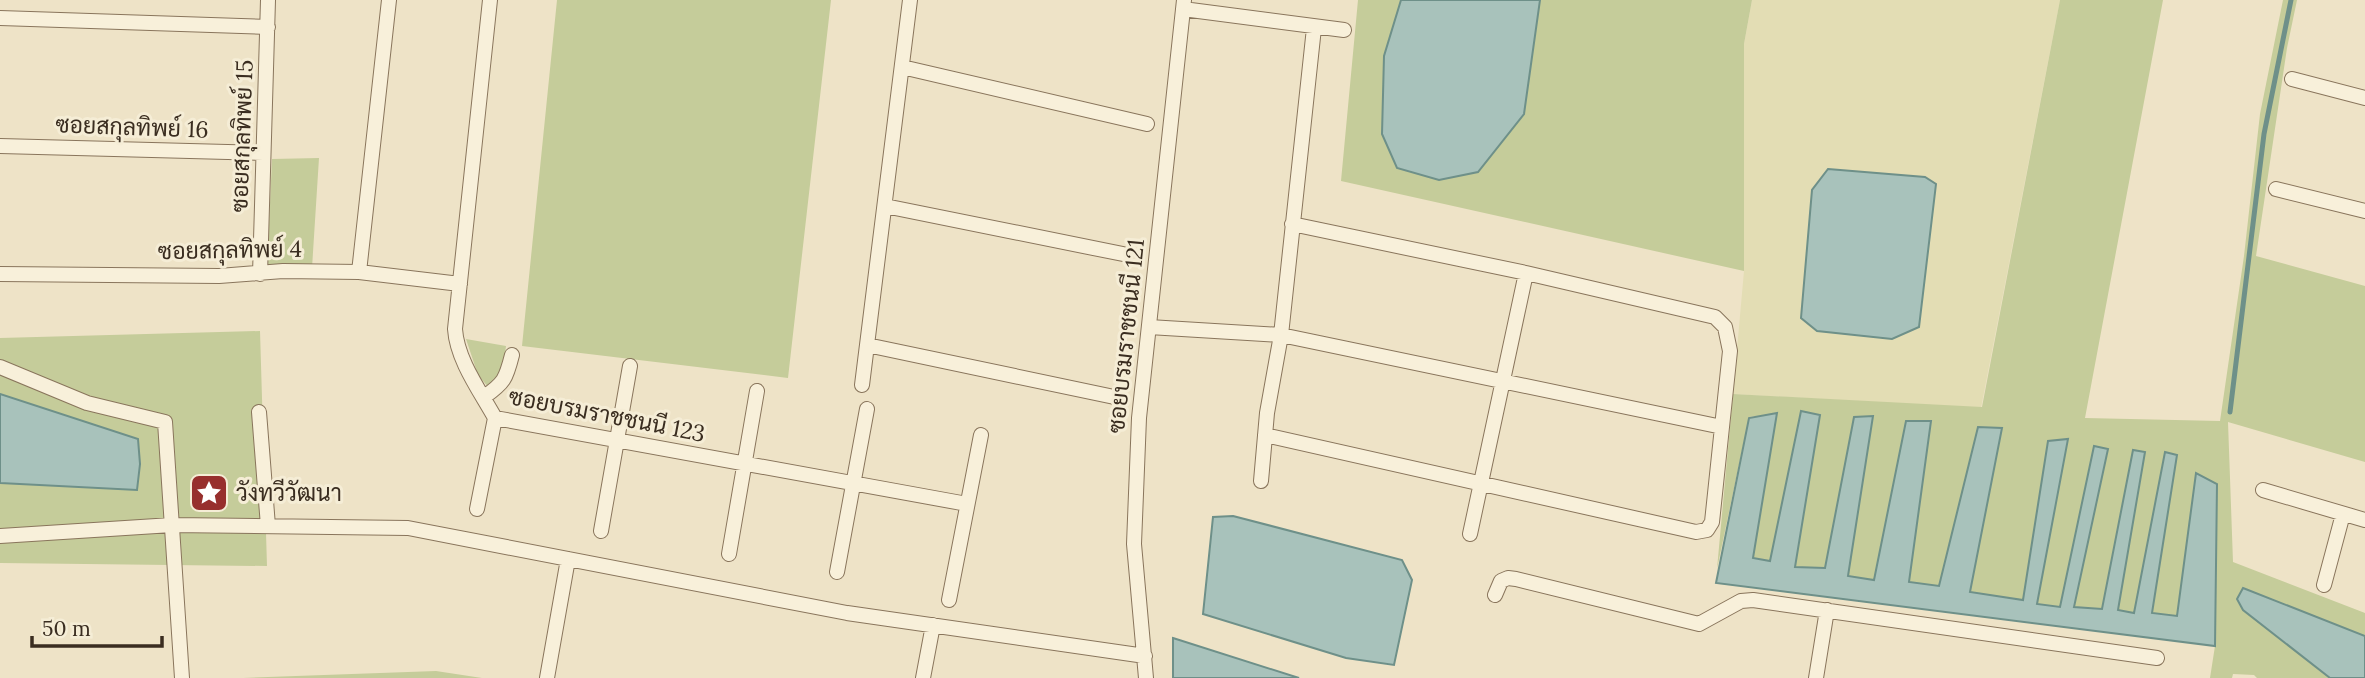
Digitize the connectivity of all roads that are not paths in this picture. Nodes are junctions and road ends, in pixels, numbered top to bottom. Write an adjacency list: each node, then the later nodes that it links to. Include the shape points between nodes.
1 (268, 0): 7 (street, ซอยสกุลทิพย์ 15)
2 (389, 0): 21 (street)
3 (490, 0): 25 (street, ซอยบรมราชชนนี 123)
4 (911, 0): 10 (street)
5 (1184, 5): 8 (street); 26 (street, ซอยบรมราชชนนี 121)
6 (0, 18): 7 (street)
7 (268, 27): 15 (street, ซอยสกุลทิพย์ 15)
8 (1314, 28): 9 (street); 19 (street)
9 (1344, 30)
10 (902, 67): 13 (street); 17 (street)
11 (2292, 79): 12 (street)
12 (2365, 98)
13 (1147, 124)
14 (0, 146): 15 (street, ซอยสกุลทิพย์ 16)
15 (263, 153): 24 (street, ซอยสกุลทิพย์ 15)
16 (2276, 189): 18 (street)
17 (885, 206): 20 (street); 28 (street)
18 (2365, 211)
19 (1292, 224): 22 (street); 27 (street)
20 (1123, 254)
21 (359, 272): 24 (street, ซอยสกุลทิพย์ 4); 25 (street, ซอยสกุลทิพย์ 4)
22 (1526, 272): 32 (street); 40 (street, via 1715,317 1725,327 1730,351)
23 (0, 274): 24 (street, ซอยสกุลทิพย์ 4)
24 (260, 274)
25 (460, 284): 35 (street, ซอยบรมราชชนนี 123, via 455,340)
26 (1149, 327): 27 (street); 66 (street, ซอยบรมราชชนนี 121, via 1139,418 1134,544)
27 (1281, 335): 32 (street); 42 (street)
28 (867, 345): 33 (street); 36 (street)
29 (512, 355): 35 (street, via 502,384)
30 (630, 366): 43 (street)
31 (0, 367): 53 (street, via 87,403 165,422)
32 (1502, 379): 40 (street); 46 (street)
33 (862, 385)
34 (757, 391): 44 (street)
35 (484, 397): 39 (street, ซอยบรมราชชนนี 123)
36 (1119, 398)
37 (867, 409): 47 (street)
38 (259, 412): 54 (street)
39 (495, 418): 43 (street, ซอยบรมราชชนนี 123); 50 (street)
40 (1722, 427): 46 (street, via 1712,522 1707,530 1696,533)
41 (981, 435): 49 (street)
42 (1265, 435): 45 (street); 46 (street)
43 (616, 440): 44 (street, ซอยบรมราชชนนี 123); 55 (street)
44 (745, 465): 47 (street, ซอยบรมราชชนนี 123); 58 (street)
45 (1261, 481)
46 (1482, 483): 56 (street)
47 (852, 485): 49 (street, ซอยบรมราชชนนี 123); 60 (street)
48 (2263, 490): 51 (street)
49 (967, 504): 63 (street)
50 (477, 509)
51 (2343, 514): 52 (street); 61 (street)
52 (2365, 520)
53 (172, 525): 54 (street); 57 (street); 68 (street)
54 (268, 526): 59 (street, via 408,528)
55 (601, 531)
56 (1470, 534)
57 (0, 536)
58 (729, 554)
59 (568, 559): 65 (street, via 846,613); 69 (street)
60 (836, 572)
61 (2324, 585)
62 (1495, 595): 64 (street, via 1501,581 1516,579 1699,624 1741,601)
63 (949, 600)
64 (1827, 610): 67 (street); 72 (street)
65 (933, 625): 66 (street); 70 (street)
66 (1145, 656): 71 (street, ซอยบรมราชชนนี 121)
67 (2157, 658)
68 (183, 678)
69 (547, 678)
70 (923, 678)
71 (1146, 678)
72 (1816, 678)

